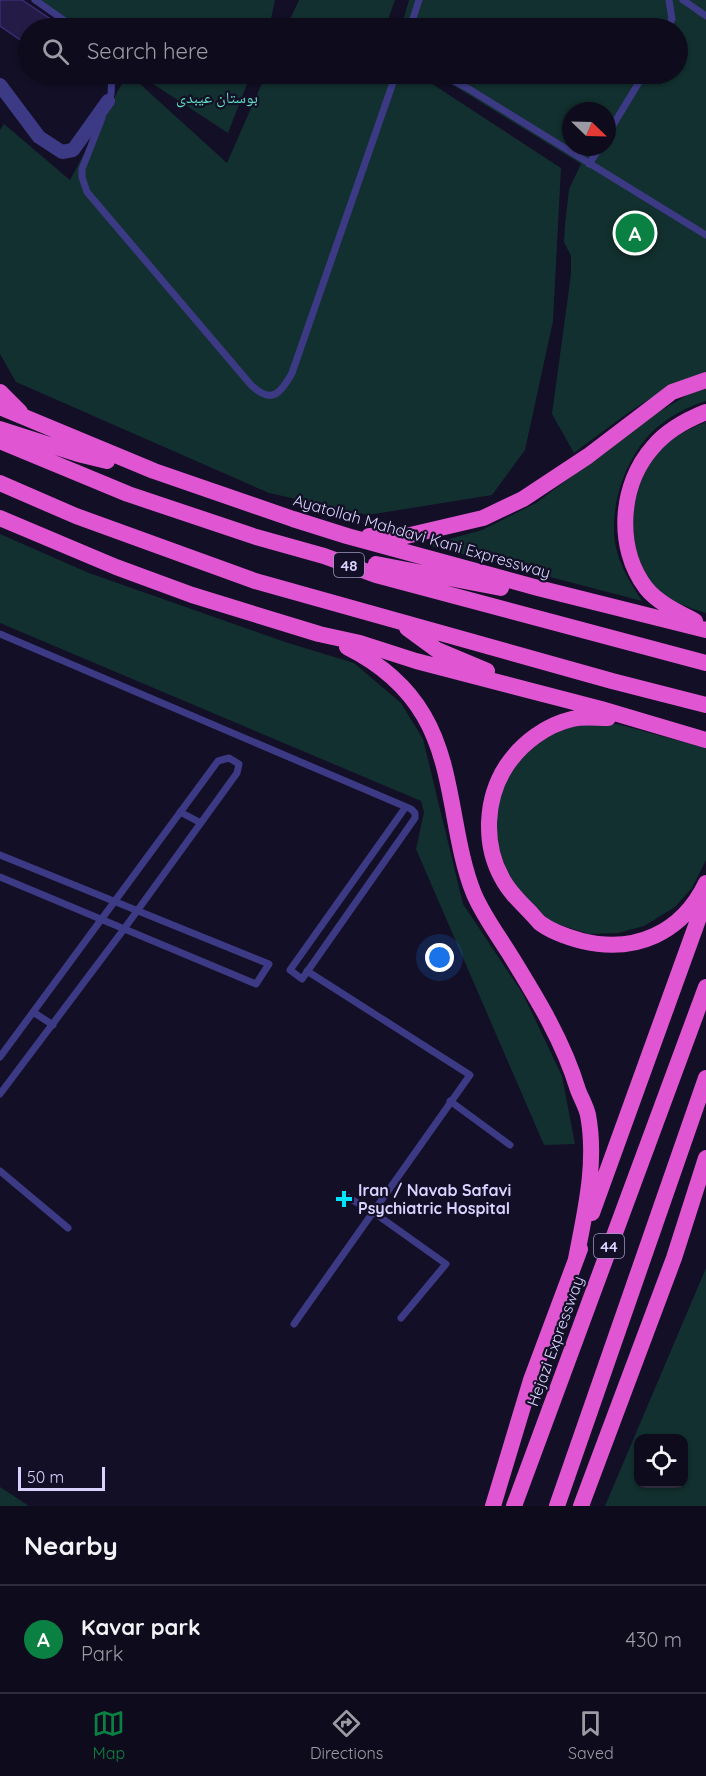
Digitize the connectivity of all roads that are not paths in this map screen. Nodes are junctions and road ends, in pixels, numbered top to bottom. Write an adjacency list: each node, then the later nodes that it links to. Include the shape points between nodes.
1 (35, 0): 6 (lane)
2 (419, 0): 7 (lane)
3 (669, 0): 8 (lane)
4 (683, 0): 5 (lane)
5 (706, 16)
6 (61, 18)
7 (413, 18)
8 (672, 18)
9 (112, 84): 14 (lane)
10 (393, 84): 14 (lane, via 292,373 283,389 272,396 251,385 87,192 82,169)
11 (459, 84): 17 (lane)
12 (638, 84): 15 (lane)
13 (0, 85): 14 (street, via 39,137 62,153 74,150)
14 (108, 101)
15 (616, 120)
16 (595, 156): 17 (lane)
17 (590, 164): 18 (lane)
18 (706, 235)
19 (706, 380): 29 (highway, via 672,393 588,456 522,499 483,518 406,536)
20 (0, 392): 23 (highway)
21 (0, 407): 23 (highway, Ayatollah Mahdavi Kani Expressway)
22 (706, 412): 33 (highway, via 671,430 649,451 636,473 625,513 631,556 647,589)
23 (29, 421): 26 (highway, Ayatollah Mahdavi Kani Expressway)
24 (0, 429): 26 (highway, via 78,454)
25 (0, 441): 30 (highway, 48, via 128,494)
26 (154, 471): 29 (highway, Ayatollah Mahdavi Kani Expressway)
27 (0, 483): 32 (highway, via 189,559)
28 (0, 518): 35 (highway, via 192,595)
29 (347, 536): 31 (highway, Ayatollah Mahdavi Kani Expressway)
30 (324, 556): 31 (highway, via 498,588); 36 (highway, 48, via 376,575)
31 (538, 588): 33 (highway, Ayatollah Mahdavi Kani Expressway)
32 (399, 622): 37 (highway, via 437,651); 38 (highway)
33 (706, 629)
34 (0, 634): 41 (lane)
35 (320, 634): 37 (highway); 70 (highway, via 364,656 388,674 408,692 434,733 474,895 556,1033 571,1066 588,1114 591,1143 590,1177)
36 (706, 663)
37 (536, 692): 39 (highway)
38 (706, 705)
39 (627, 718): 40 (highway); 48 (highway, via 562,722 537,735 517,752 500,779 490,809 490,847 502,878 540,923 565,936 610,946 647,940 662,932 681,919)
40 (706, 740)
41 (405, 808): 44 (lane); 46 (lane, via 411,809 415,818)
42 (180, 812): 43 (lane); 43 (lane, via 218,761 229,758 239,764 237,773); 50 (lane)
43 (201, 823): 51 (lane)
44 (373, 853): 46 (lane); 54 (lane, via 290,970 302,979)
45 (0, 855): 50 (lane)
46 (386, 860): 54 (lane)
47 (0, 877): 52 (lane)
48 (706, 884)
49 (706, 898): 70 (highway)
50 (114, 901): 51 (lane); 52 (lane)
51 (138, 910): 53 (lane); 53 (lane, via 269,964 256,984)
52 (102, 919): 53 (lane); 56 (lane)
53 (124, 929): 57 (lane)
54 (308, 971): 61 (lane, via 470,1075)
55 (706, 987): 74 (highway, Hejazi Expressway / 44)
56 (33, 1012): 57 (lane); 58 (lane)
57 (53, 1024): 60 (lane)
58 (0, 1057)
59 (706, 1078): 75 (highway, 44)
60 (0, 1094)
61 (450, 1101): 62 (lane); 67 (lane)
62 (510, 1145)
63 (706, 1158): 69 (highway)
64 (0, 1171): 68 (lane)
65 (706, 1186): 69 (highway, via 700,1207)
66 (344, 1194): 67 (lane)
67 (372, 1212): 71 (lane, via 446,1264); 72 (lane)
68 (68, 1228)
69 (674, 1258): 76 (highway)
70 (576, 1259): 73 (highway, via 531,1380)
71 (401, 1318)
72 (294, 1324)
73 (493, 1506)
74 (514, 1506)
75 (557, 1506)
76 (581, 1506)

